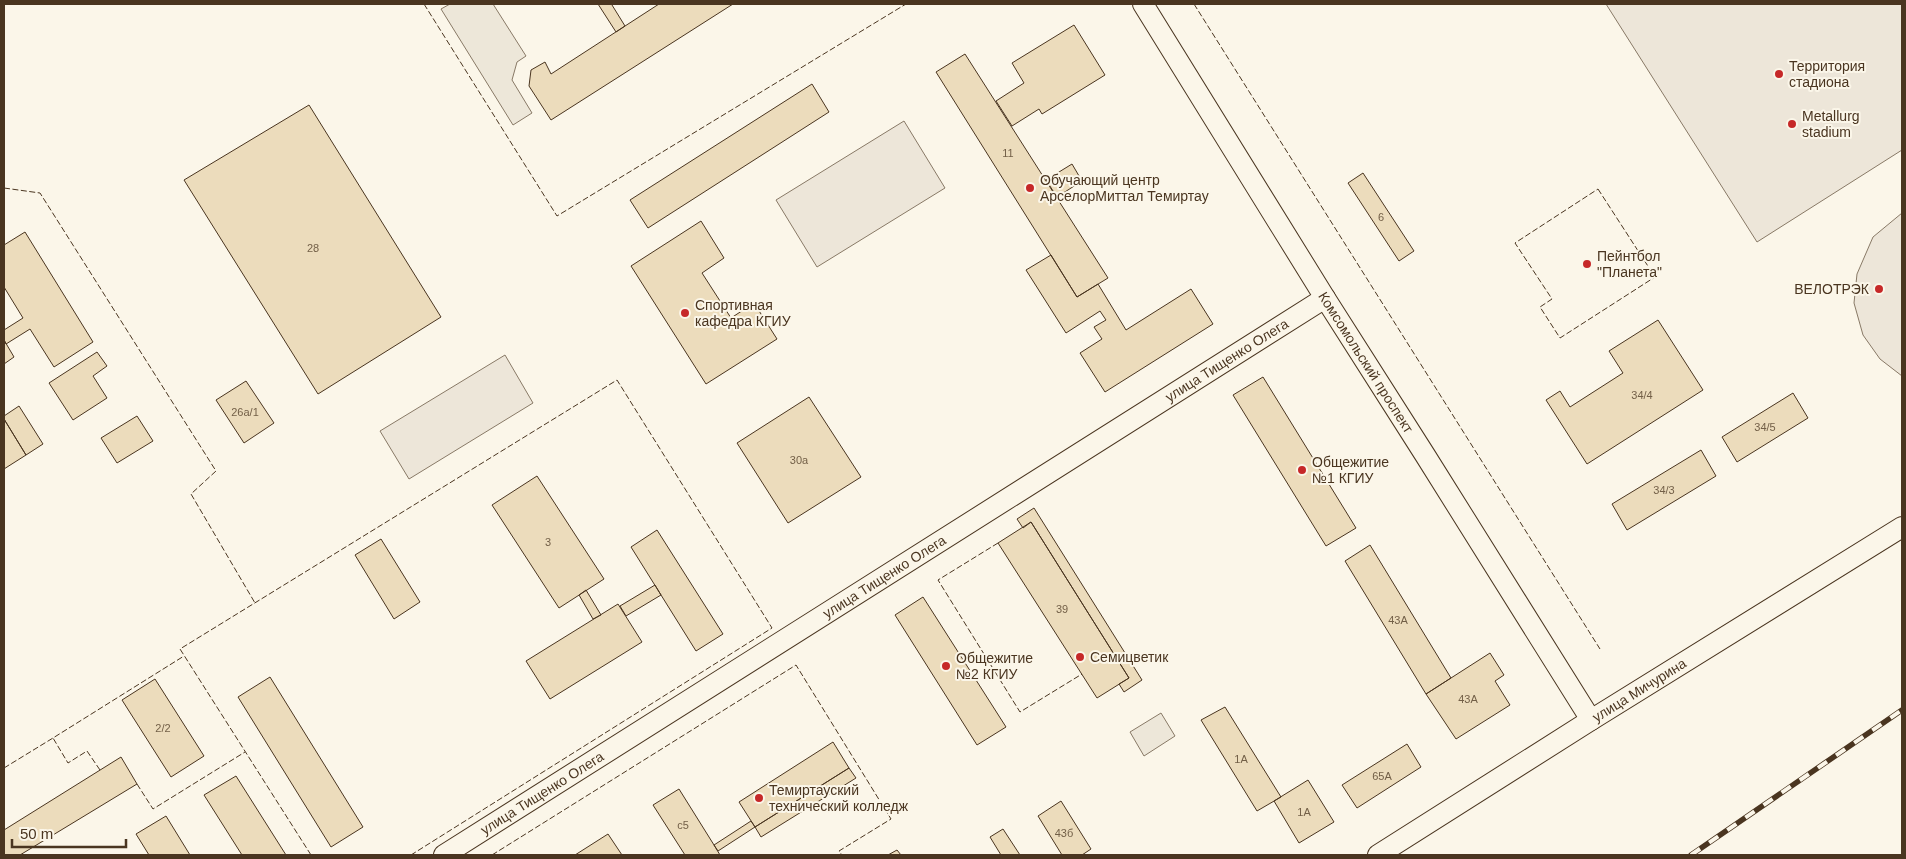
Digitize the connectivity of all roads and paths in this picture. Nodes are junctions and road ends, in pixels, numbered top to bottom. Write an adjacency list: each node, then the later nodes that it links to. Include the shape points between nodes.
1 (1143, 4): 2 (street, Комсомольский проспект)
2 (1324, 298): 4 (street, Комсомольский проспект); 5 (street, улица Тищенко Олега)
3 (1902, 527): 4 (street, улица Мичурина)
4 (1591, 720): 6 (street, улица Мичурина)
5 (444, 855)
6 (1378, 855)

